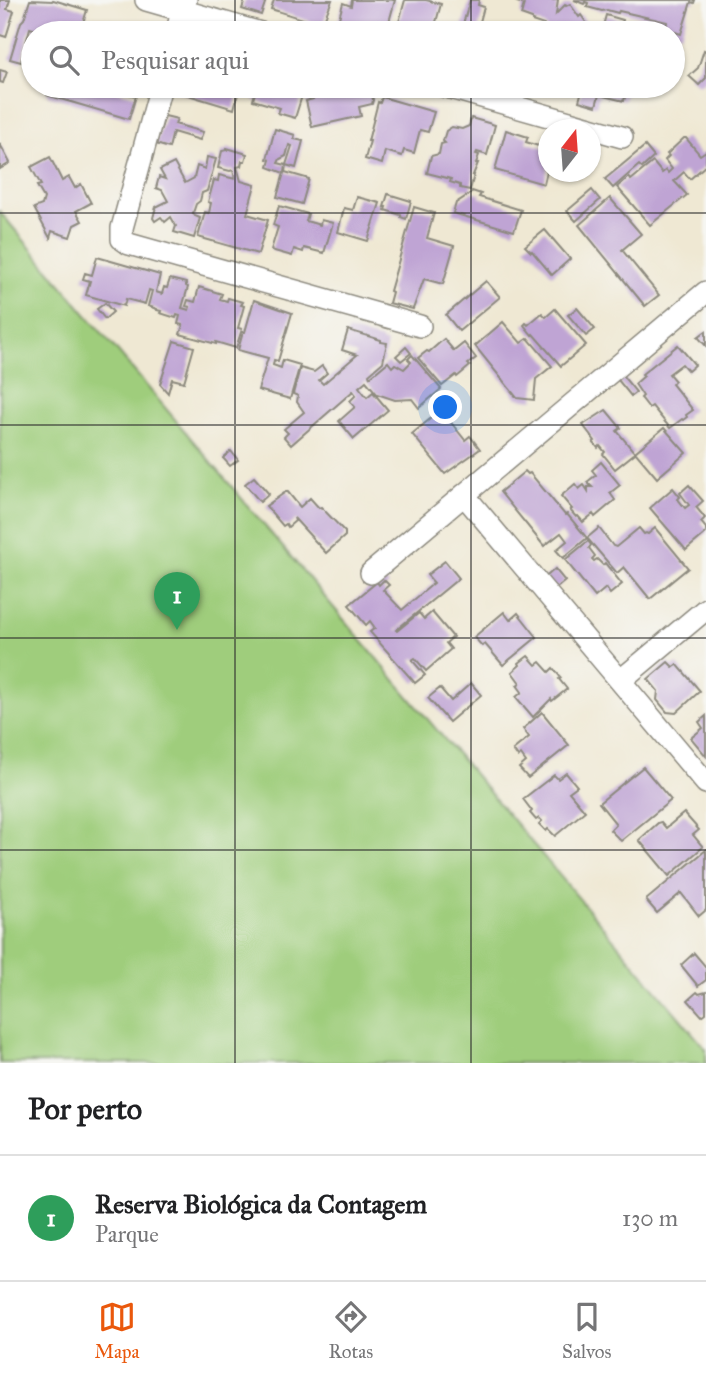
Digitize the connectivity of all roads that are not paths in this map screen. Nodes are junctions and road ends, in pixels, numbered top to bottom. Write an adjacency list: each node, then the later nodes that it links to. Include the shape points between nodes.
1 (146, 0): 2 (street)
2 (184, 5): 3 (street)
3 (228, 21)
4 (159, 98): 8 (street, via 122,239)
5 (485, 98): 6 (street)
6 (622, 137)
7 (706, 292): 9 (street)
8 (420, 326)
9 (464, 495): 10 (street); 12 (street)
10 (371, 573)
11 (706, 609): 12 (street)
12 (621, 680): 13 (street)
13 (706, 783)

